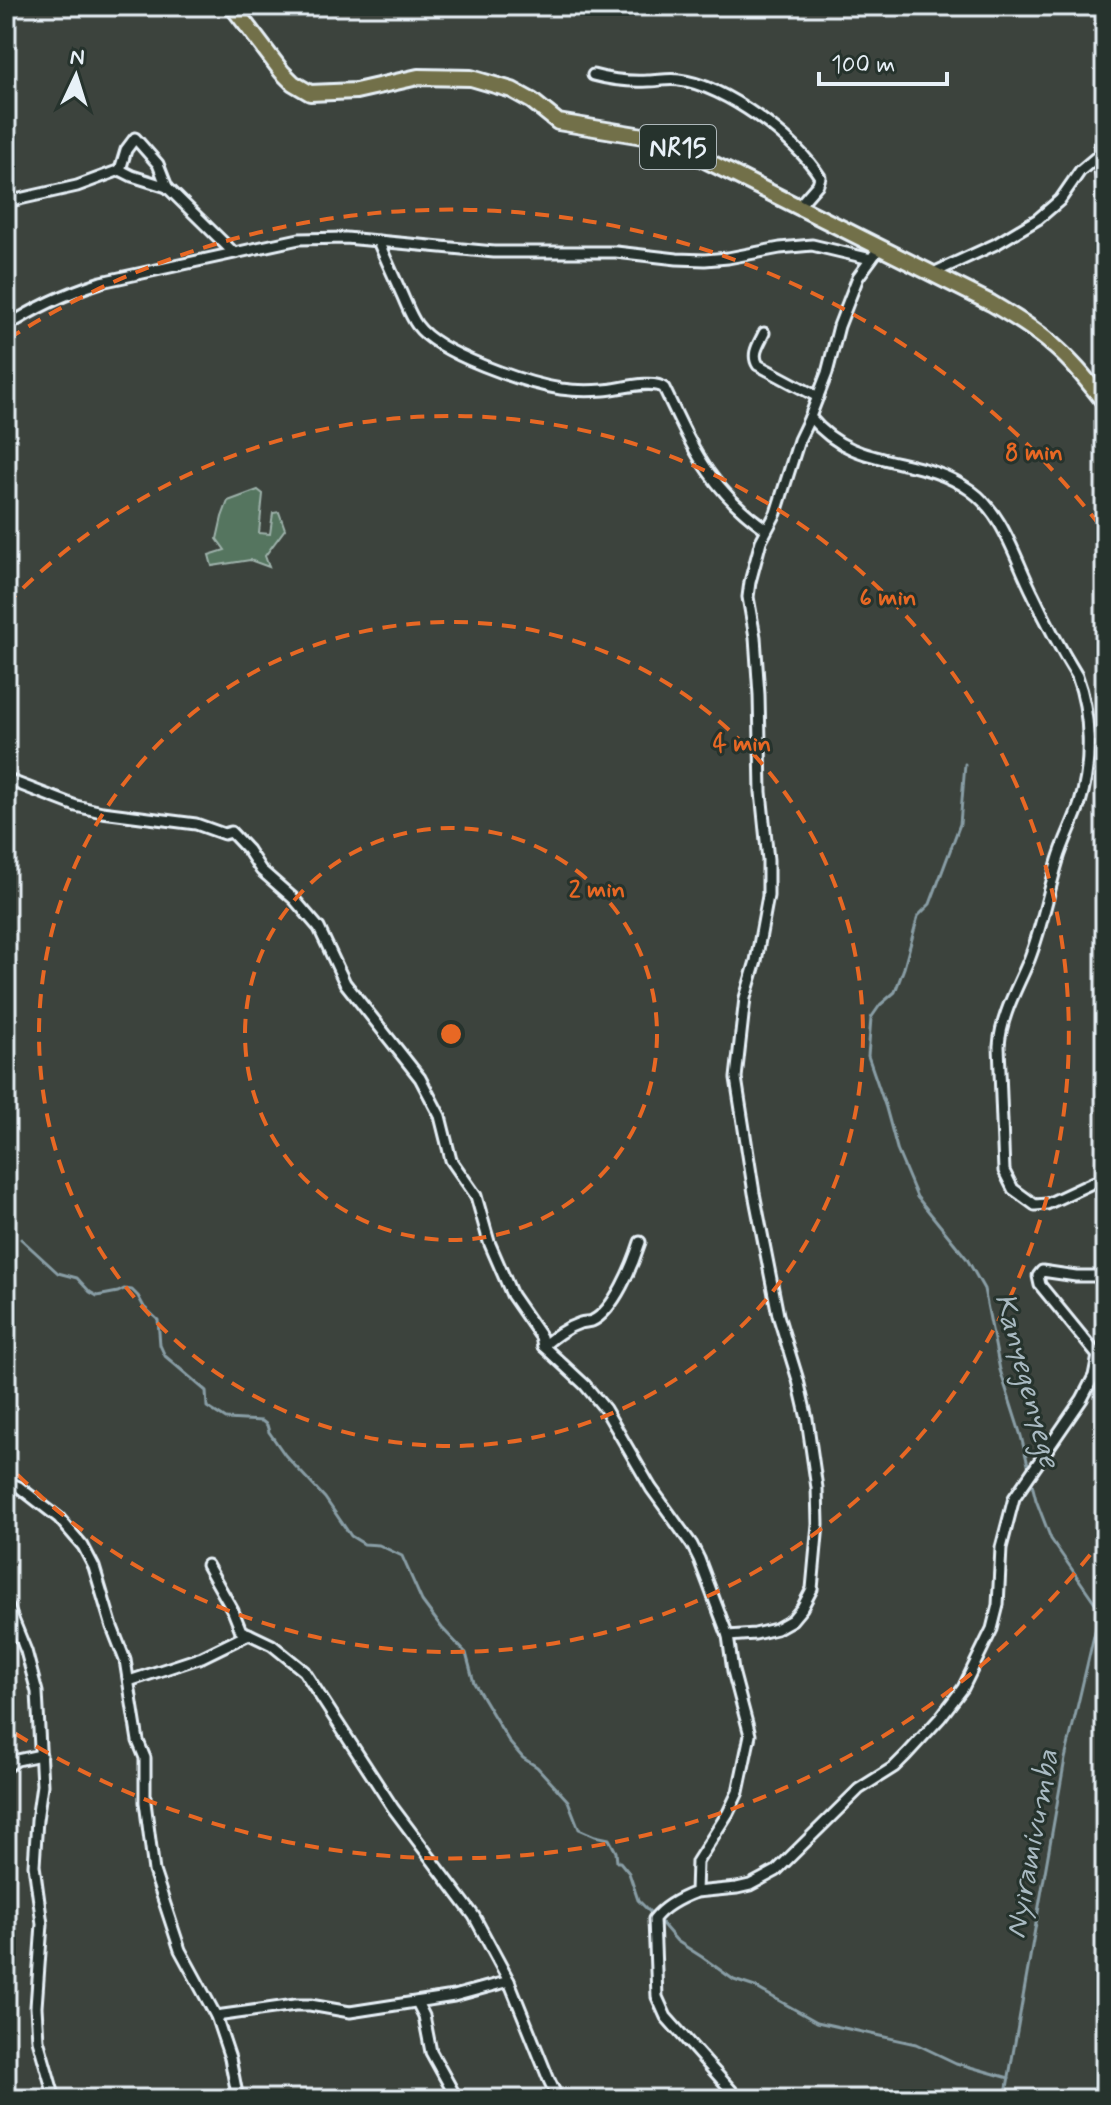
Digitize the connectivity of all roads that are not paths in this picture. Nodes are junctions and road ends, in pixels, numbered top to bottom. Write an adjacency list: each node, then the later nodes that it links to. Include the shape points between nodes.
1 (232, 6): 10 (highway, NR15, via 282,72 310,93 356,91 418,77 471,78 532,101 558,122 649,137 683,149)
2 (1104, 6): 3 (street)
3 (1105, 69)
4 (593, 75): 10 (street, via 696,83 757,117 791,142 820,177)
5 (1105, 94): 6 (street)
6 (1099, 155): 11 (street); 15 (street, via 1038,219)
7 (120, 170): 8 (street); 8 (street, via 135,138 158,164); 9 (street)
8 (167, 187): 13 (street)
9 (6, 202)
10 (797, 208): 14 (highway, NR15)
11 (1105, 223)
12 (378, 241): 13 (street, via 299,239); 14 (street, via 494,252 616,252 705,260 812,245); 21 (street, via 415,324 457,354 560,389 660,384 707,472 736,506)
13 (233, 252): 16 (street, via 72,291)
14 (875, 253): 15 (highway, NR15); 18 (street, via 858,277)
15 (933, 273): 19 (highway, NR15, via 1036,331)
16 (6, 327)
17 (764, 333): 18 (street, via 754,353 758,365)
18 (818, 397): 20 (street)
19 (1105, 403)
20 (810, 417): 21 (street); 23 (street, via 845,447 917,466 979,497 1014,552 1082,688 1087,730 1084,787 1034,946 1002,1027 1003,1162 1010,1186 1039,1206)
21 (766, 529): 32 (street, via 748,597 759,695 768,896 745,998 736,1078 778,1315 807,1419 818,1524 812,1589 802,1608 776,1629)
22 (6, 779): 26 (street, via 76,806 231,832 319,928 345,983 420,1078 440,1116 451,1160 476,1196 502,1276)
23 (1105, 1177)
24 (640, 1242): 26 (street, via 631,1269 606,1310)
25 (1105, 1276): 27 (street, via 1042,1271 1038,1276 1040,1285)
26 (543, 1346): 32 (street, via 605,1409 692,1545)
27 (1102, 1353): 36 (street, via 1082,1399 1014,1498 1001,1548 992,1629 963,1688 894,1767 859,1789 776,1871 750,1885)
28 (6, 1482): 33 (street, via 36,1498 83,1546)
29 (207, 1565): 31 (street, via 241,1631)
30 (6, 1602): 34 (street, via 31,1665)
31 (249, 1634): 33 (street, via 202,1657); 37 (street, via 304,1671 393,1808 474,1916)
32 (728, 1636): 36 (street, via 750,1735 738,1792 697,1862)
33 (129, 1681): 39 (street, via 145,1758 154,1871 180,1950)
34 (41, 1755): 35 (street); 40 (street, via 34,1865 42,1924 36,2007 38,2040)
35 (6, 1767)
36 (696, 1892): 44 (street, via 665,1907 654,1919 657,1997 666,2017)
37 (509, 1981): 38 (street); 43 (street)
38 (417, 2002): 39 (street, via 350,2012 282,2006); 42 (street, via 431,2052)
39 (216, 2016): 41 (street)
40 (55, 2099)
41 (238, 2099)
42 (457, 2099)
43 (558, 2099)
44 (739, 2099)

